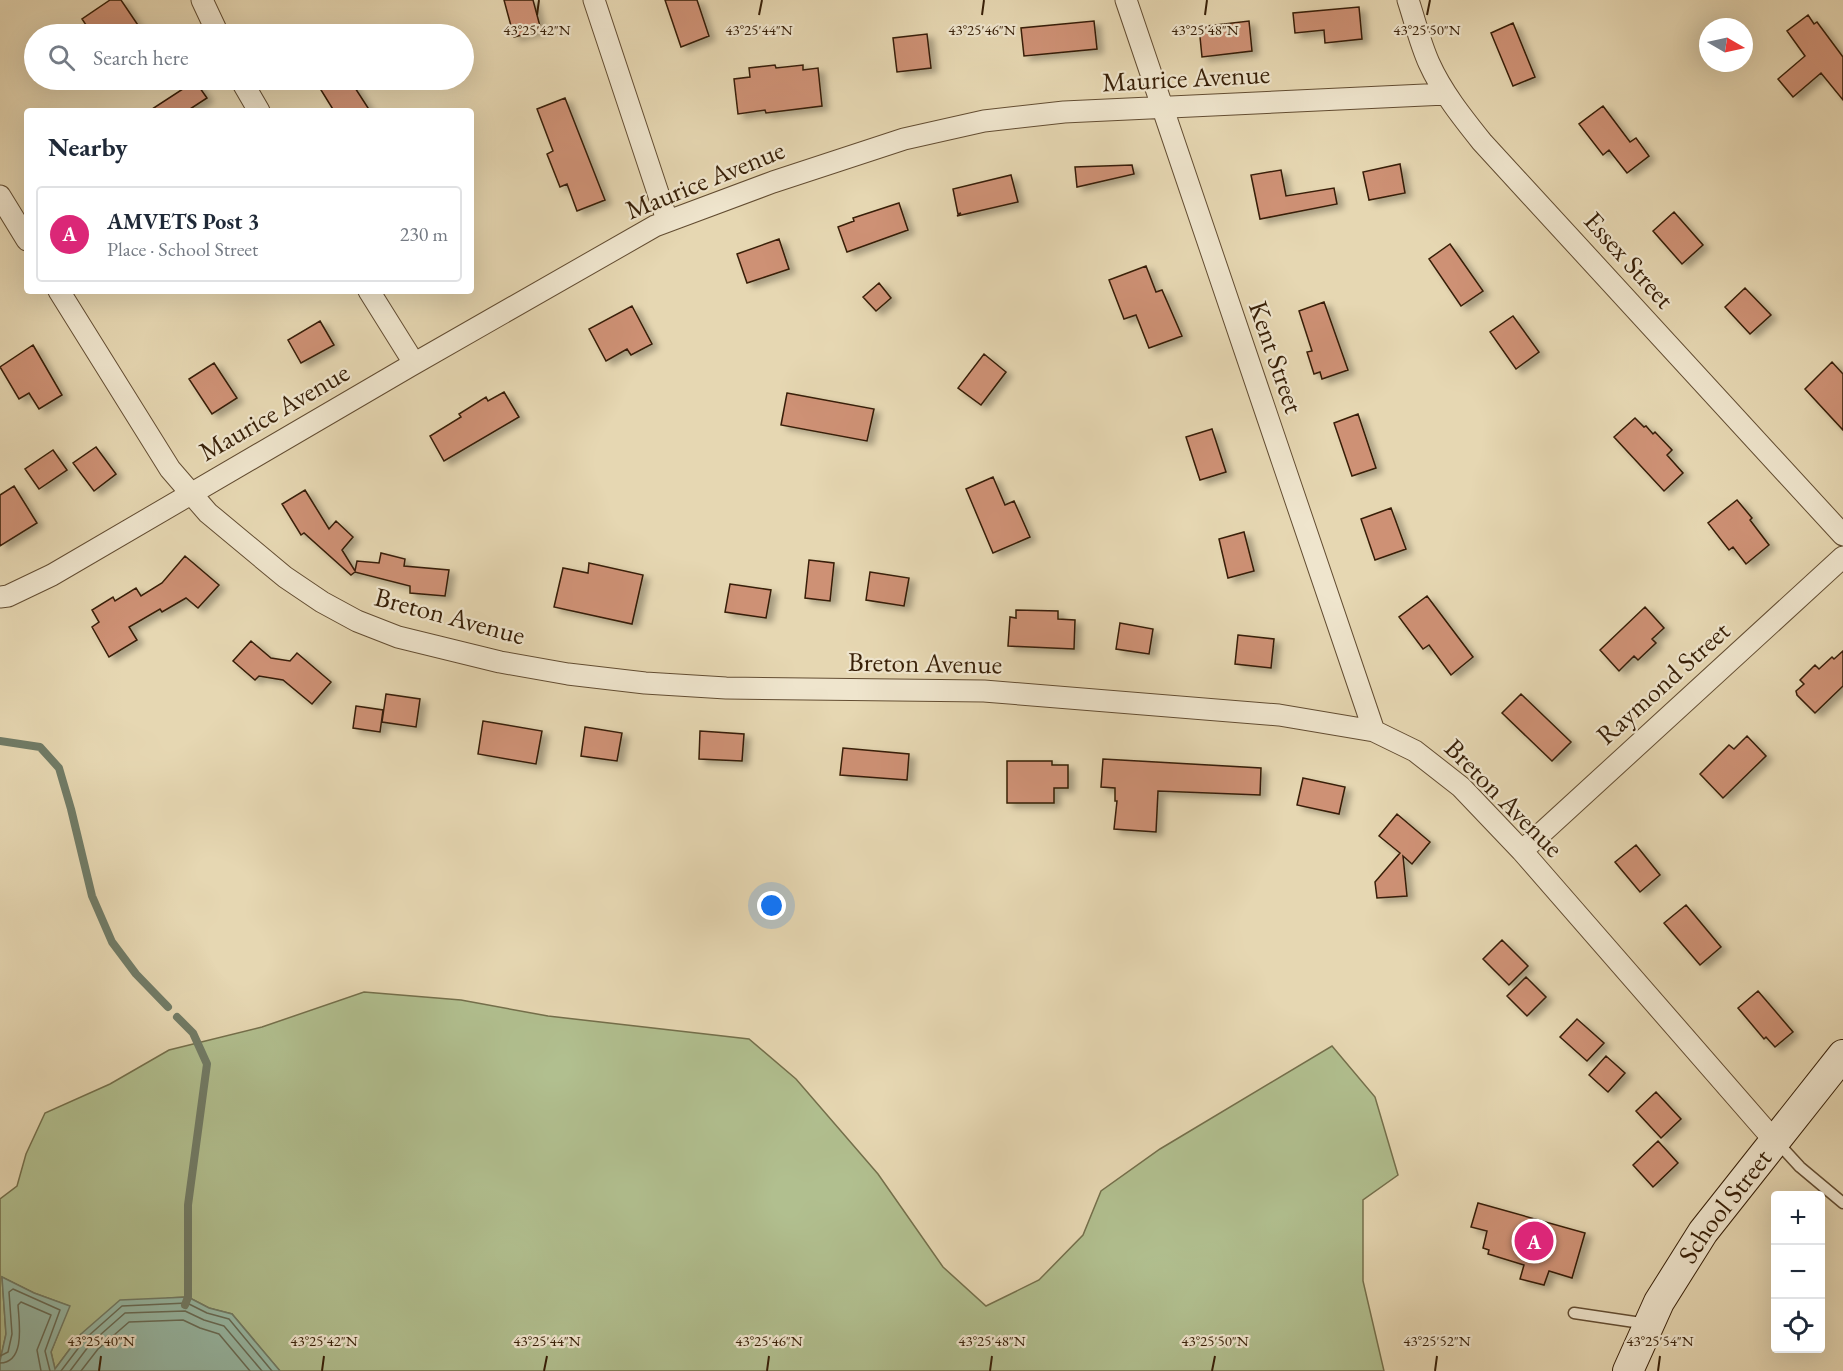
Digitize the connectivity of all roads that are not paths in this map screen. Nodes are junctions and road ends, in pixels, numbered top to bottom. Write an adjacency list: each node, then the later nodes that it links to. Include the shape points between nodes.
1 (202, 0): 5 (street)
2 (594, 0): 11 (street)
3 (1126, 0): 9 (street, Kent Street)
4 (1408, 0): 7 (street, Essex Street, via 1428,62)
5 (213, 24)
6 (247, 90): 8 (street)
7 (1446, 94): 9 (street, Maurice Avenue); 17 (street, Essex Street, via 1482,142)
8 (257, 108)
9 (1162, 108): 11 (street, Maurice Avenue, via 992,120 916,137 772,182); 20 (street, Kent Street)
10 (0, 196): 12 (street)
11 (668, 220): 15 (street, Maurice Avenue)
12 (24, 235)
13 (61, 294): 16 (street, Breton Avenue, via 170,469)
14 (371, 294): 15 (street)
15 (414, 363): 16 (street, Maurice Avenue)
16 (190, 494): 19 (street, Maurice Avenue, via 52,575); 20 (street, Breton Avenue, via 245,545 331,607 398,637 500,662 645,683 726,688 984,691 1279,715)
17 (1843, 535)
18 (1843, 557): 21 (street, Raymond Street)
19 (0, 597)
20 (1374, 731): 21 (street, Breton Avenue, via 1415,751 1461,787)
21 (1522, 851): 23 (street, Breton Avenue)
22 (1843, 1055): 23 (street, School Street)
23 (1774, 1140): 24 (lane); 26 (street, School Street, via 1704,1232)
24 (1843, 1203)
25 (1574, 1313): 26 (lane)
26 (1649, 1324): 27 (street, School Street)
27 (1628, 1371)

